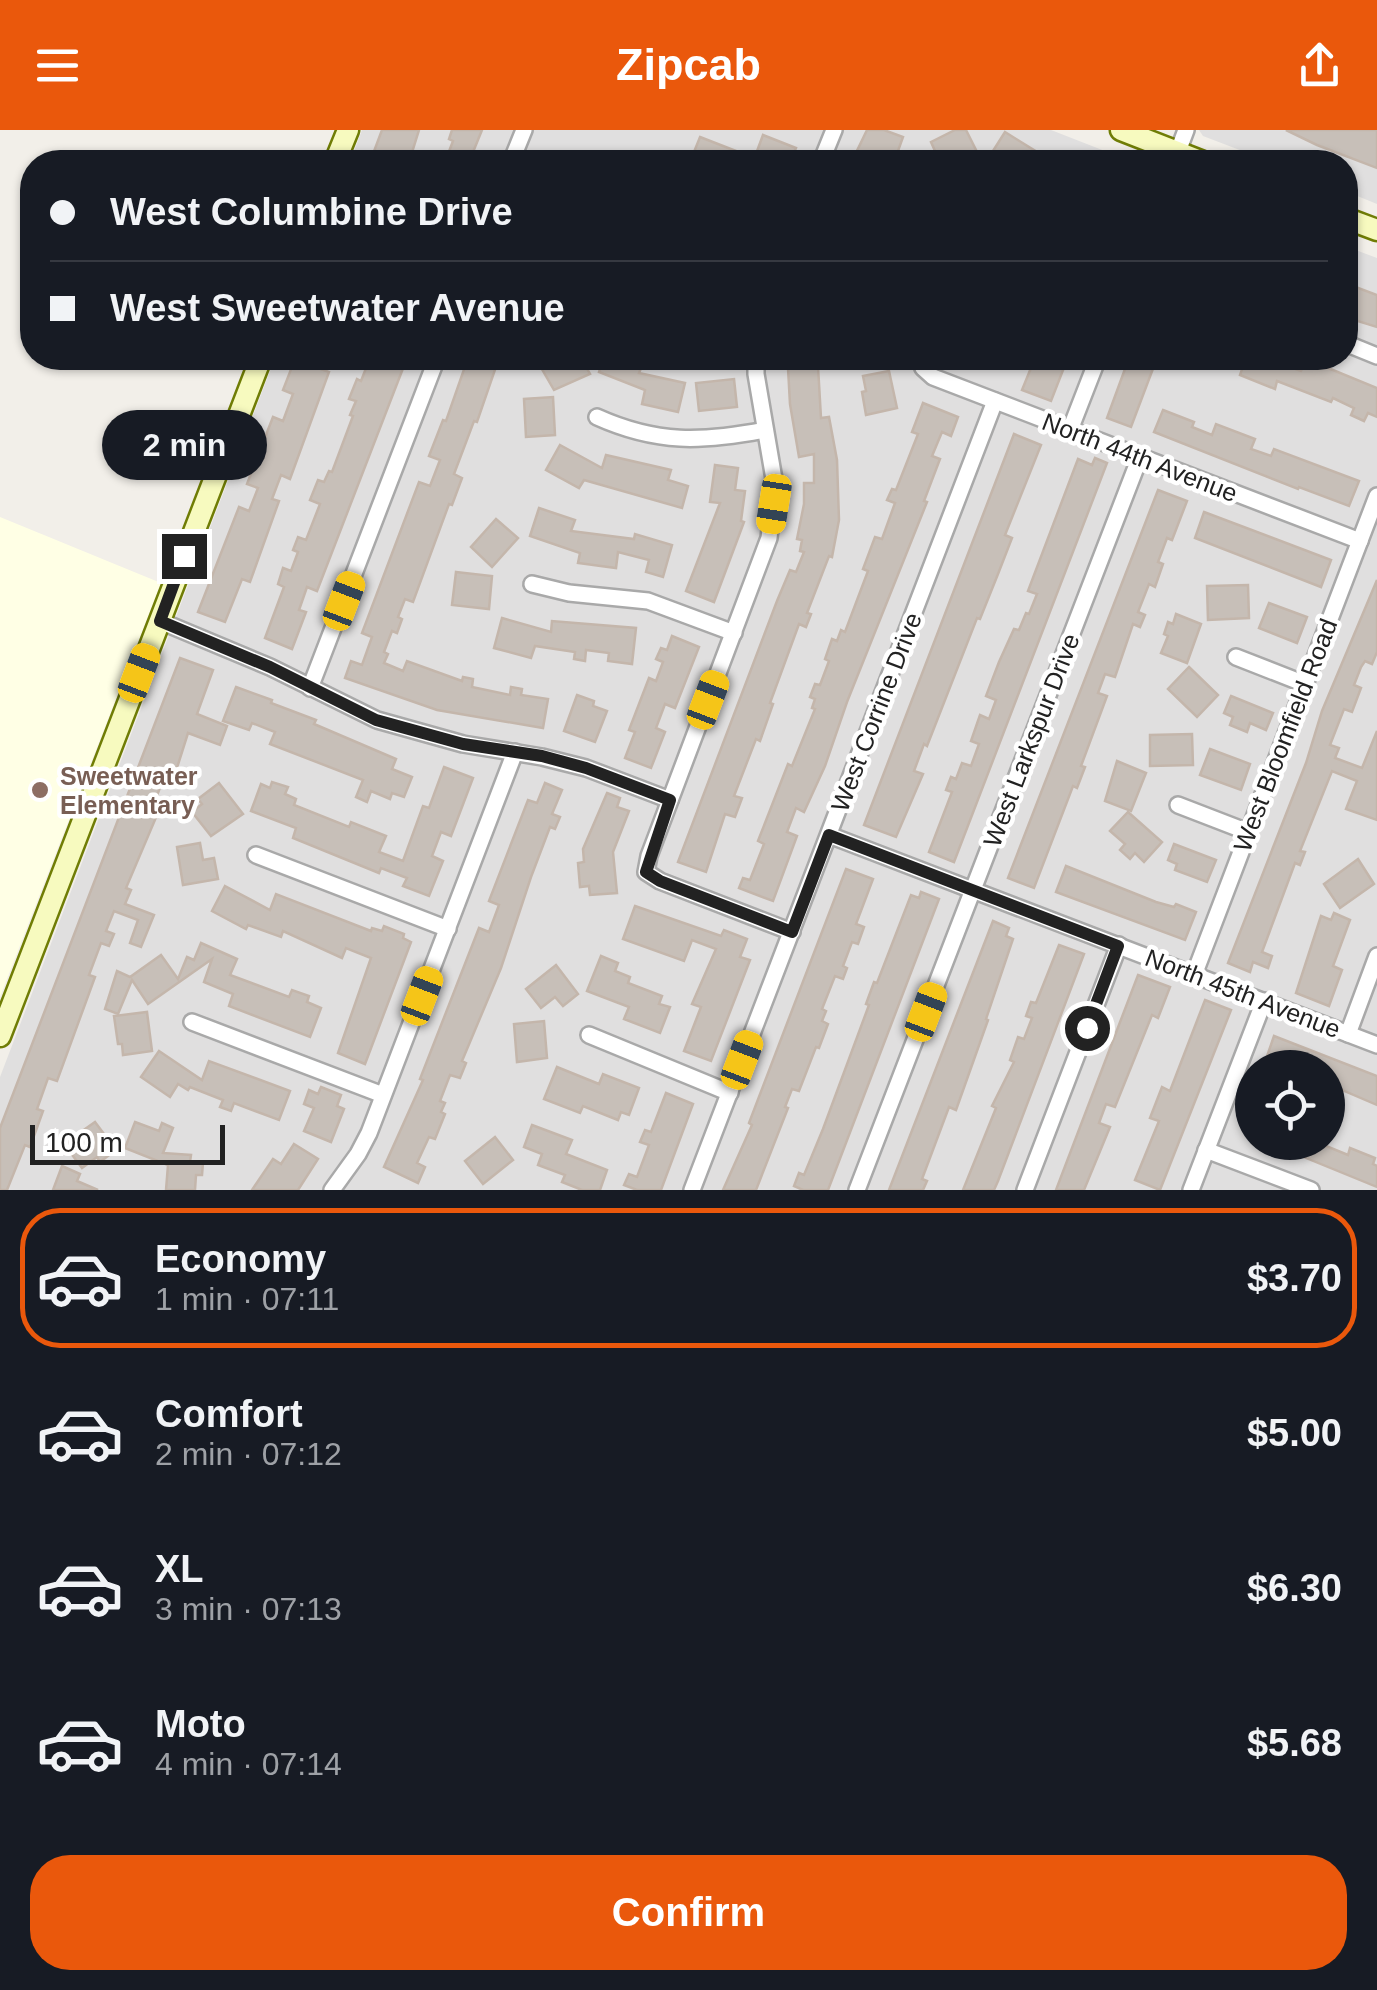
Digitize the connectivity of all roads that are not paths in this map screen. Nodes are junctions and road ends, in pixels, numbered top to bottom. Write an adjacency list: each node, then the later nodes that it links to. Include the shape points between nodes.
1 (1121, 130): 2 (street)
2 (1160, 150)
3 (256, 370): 16 (street)
4 (432, 370): 20 (street)
5 (756, 370): 10 (street)
6 (928, 370): 8 (street, North 44th Avenue)
7 (1093, 370): 11 (street)
8 (995, 402): 11 (street, North 44th Avenue); 25 (street, West Corrine Drive)
9 (597, 417): 10 (street, via 648,436 688,440)
10 (766, 430): 17 (street, via 774,486 769,538)
11 (1070, 430): 12 (street, North 44th Avenue)
12 (1140, 457): 14 (street, North 44th Avenue); 27 (street, West Larkspur Drive)
13 (1377, 496): 14 (street, West Bloomfield Road)
14 (1360, 541): 19 (street, West Bloomfield Road)
15 (532, 584): 17 (street, via 648,601)
16 (160, 621): 20 (street); 36 (street)
17 (734, 633): 22 (street)
18 (1236, 657): 19 (street)
19 (1305, 684): 24 (street, West Bloomfield Road)
20 (310, 688): 21 (street, via 413,732)
21 (515, 752): 22 (street, via 586,768); 28 (street)
22 (670, 800): 29 (street, via 646,872)
23 (1178, 805): 24 (street)
24 (1248, 832): 32 (street, West Bloomfield Road)
25 (829, 835): 27 (street, North 45th Avenue); 29 (street, West Corrine Drive)
26 (256, 856): 28 (street)
27 (973, 890): 30 (street, North 45th Avenue); 44 (street, West Larkspur Drive)
28 (448, 929): 40 (street)
29 (792, 932): 39 (street, West Corrine Drive)
30 (1118, 946): 32 (street, North 45th Avenue); 45 (street)
31 (1377, 956): 35 (street)
32 (1194, 974): 33 (street, North 45th Avenue)
33 (1264, 1001): 35 (street, North 45th Avenue); 41 (street)
34 (192, 1022): 40 (street)
35 (1348, 1034): 38 (street, North 45th Avenue)
36 (0, 1036)
37 (590, 1036): 39 (street)
38 (1377, 1045)
39 (730, 1093): 43 (street, West Corrine Drive)
40 (384, 1095): 42 (street, via 358,1154)
41 (1206, 1150): 46 (street); 47 (street)
42 (332, 1190)
43 (692, 1190)
44 (858, 1190)
45 (1025, 1190)
46 (1191, 1190)
47 (1310, 1190)

